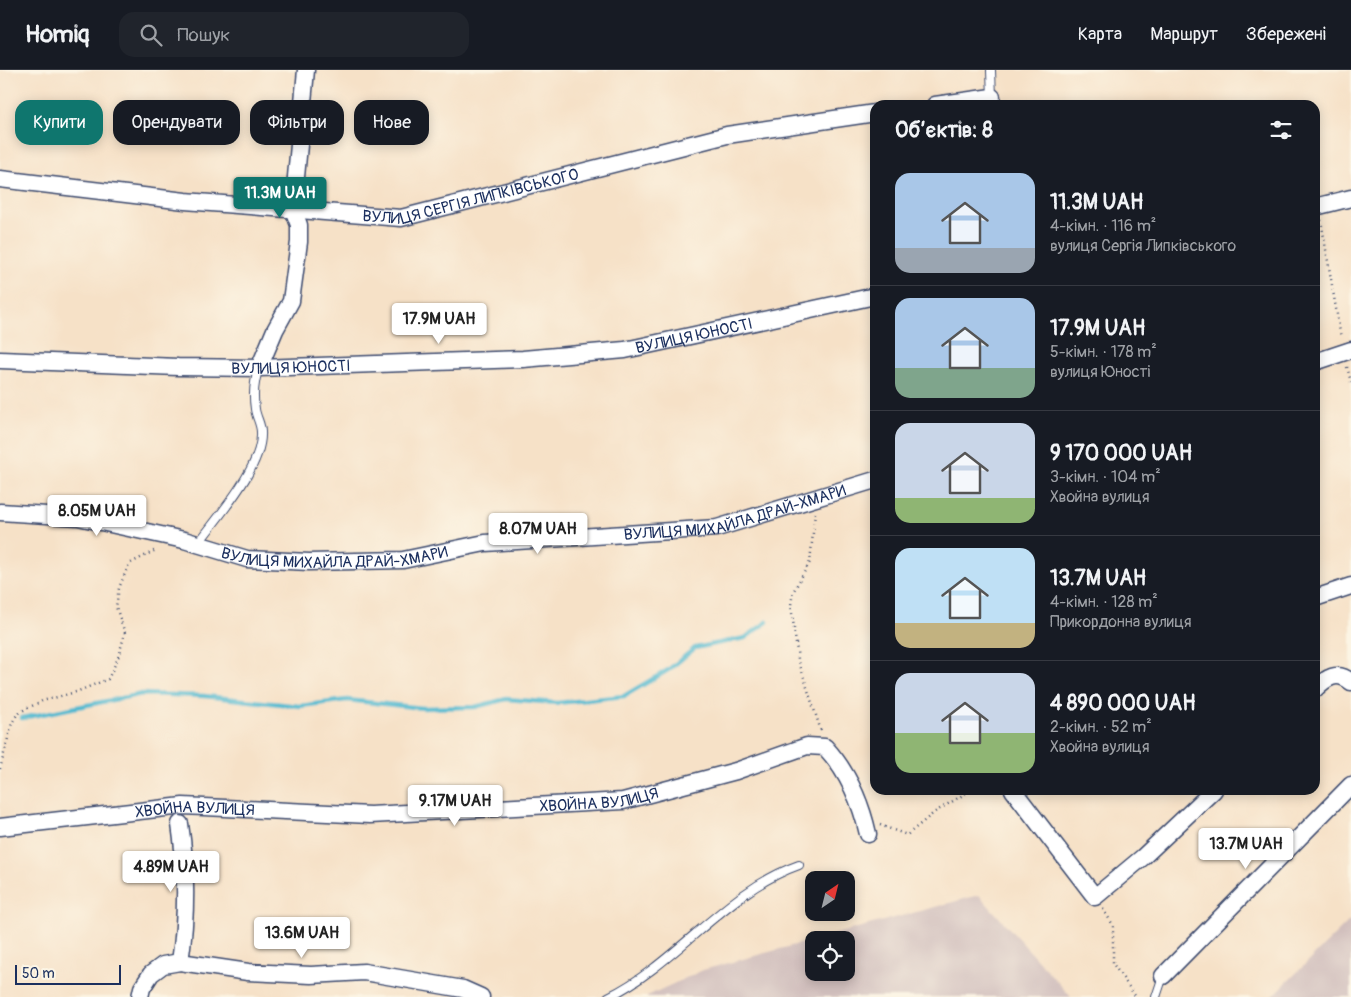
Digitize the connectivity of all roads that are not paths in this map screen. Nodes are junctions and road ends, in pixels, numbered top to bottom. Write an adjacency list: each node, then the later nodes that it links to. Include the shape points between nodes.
1 (306, 70): 8 (street)
2 (991, 70): 3 (lane)
3 (992, 100)
4 (870, 114): 8 (street, ВУЛИЦЯ СЕРГІЯ ЛИПКІВСЬКОГО, via 727,135 401,218)
5 (0, 179): 8 (street, ВУЛИЦЯ СЕРГІЯ ЛИПКІВСЬКОГО, via 185,201)
6 (1351, 198): 7 (street)
7 (1320, 205)
8 (293, 209): 13 (street, via 299,224 299,242 291,301)
9 (870, 297): 13 (street, ВУЛИЦЯ ЮНОСТІ, via 625,350 524,359)
10 (1347, 352): 12 (street)
11 (0, 360): 13 (street, ВУЛИЦЯ ЮНОСТІ)
12 (1320, 360)
13 (259, 368): 16 (lane, via 255,379 255,410 261,432 257,454 246,477)
14 (870, 481): 16 (street, ВУЛИЦЯ МИХАЙЛА ДРАЙ-ХМАРИ, via 717,528 485,542 403,560 310,562 247,559)
15 (0, 512): 16 (street, ВУЛИЦЯ МИХАЙЛА ДРАЙ-ХМАРИ, via 78,517)
16 (198, 544)
17 (1351, 586): 18 (street)
18 (1320, 596)
19 (1351, 682): 20 (street, via 1344,676 1334,675)
20 (1320, 684)
21 (1351, 785): 29 (street)
22 (1017, 795): 23 (street, via 1095,897)
23 (1209, 795)
24 (180, 824): 28 (street, via 187,894)
25 (0, 827): 26 (street, ХВОЙНА ВУЛИЦЯ, via 183,806 370,815 623,801 736,771 807,746 825,747 838,762 863,812)
26 (868, 834)
27 (800, 865): 32 (lane, via 780,872 725,908 662,960)
28 (180, 962): 30 (street, via 163,965 151,974); 31 (street, via 248,972 311,975 364,972 464,989)
29 (1163, 976): 33 (lane)
30 (140, 997)
31 (482, 997)
32 (608, 997)
33 (1156, 997)

